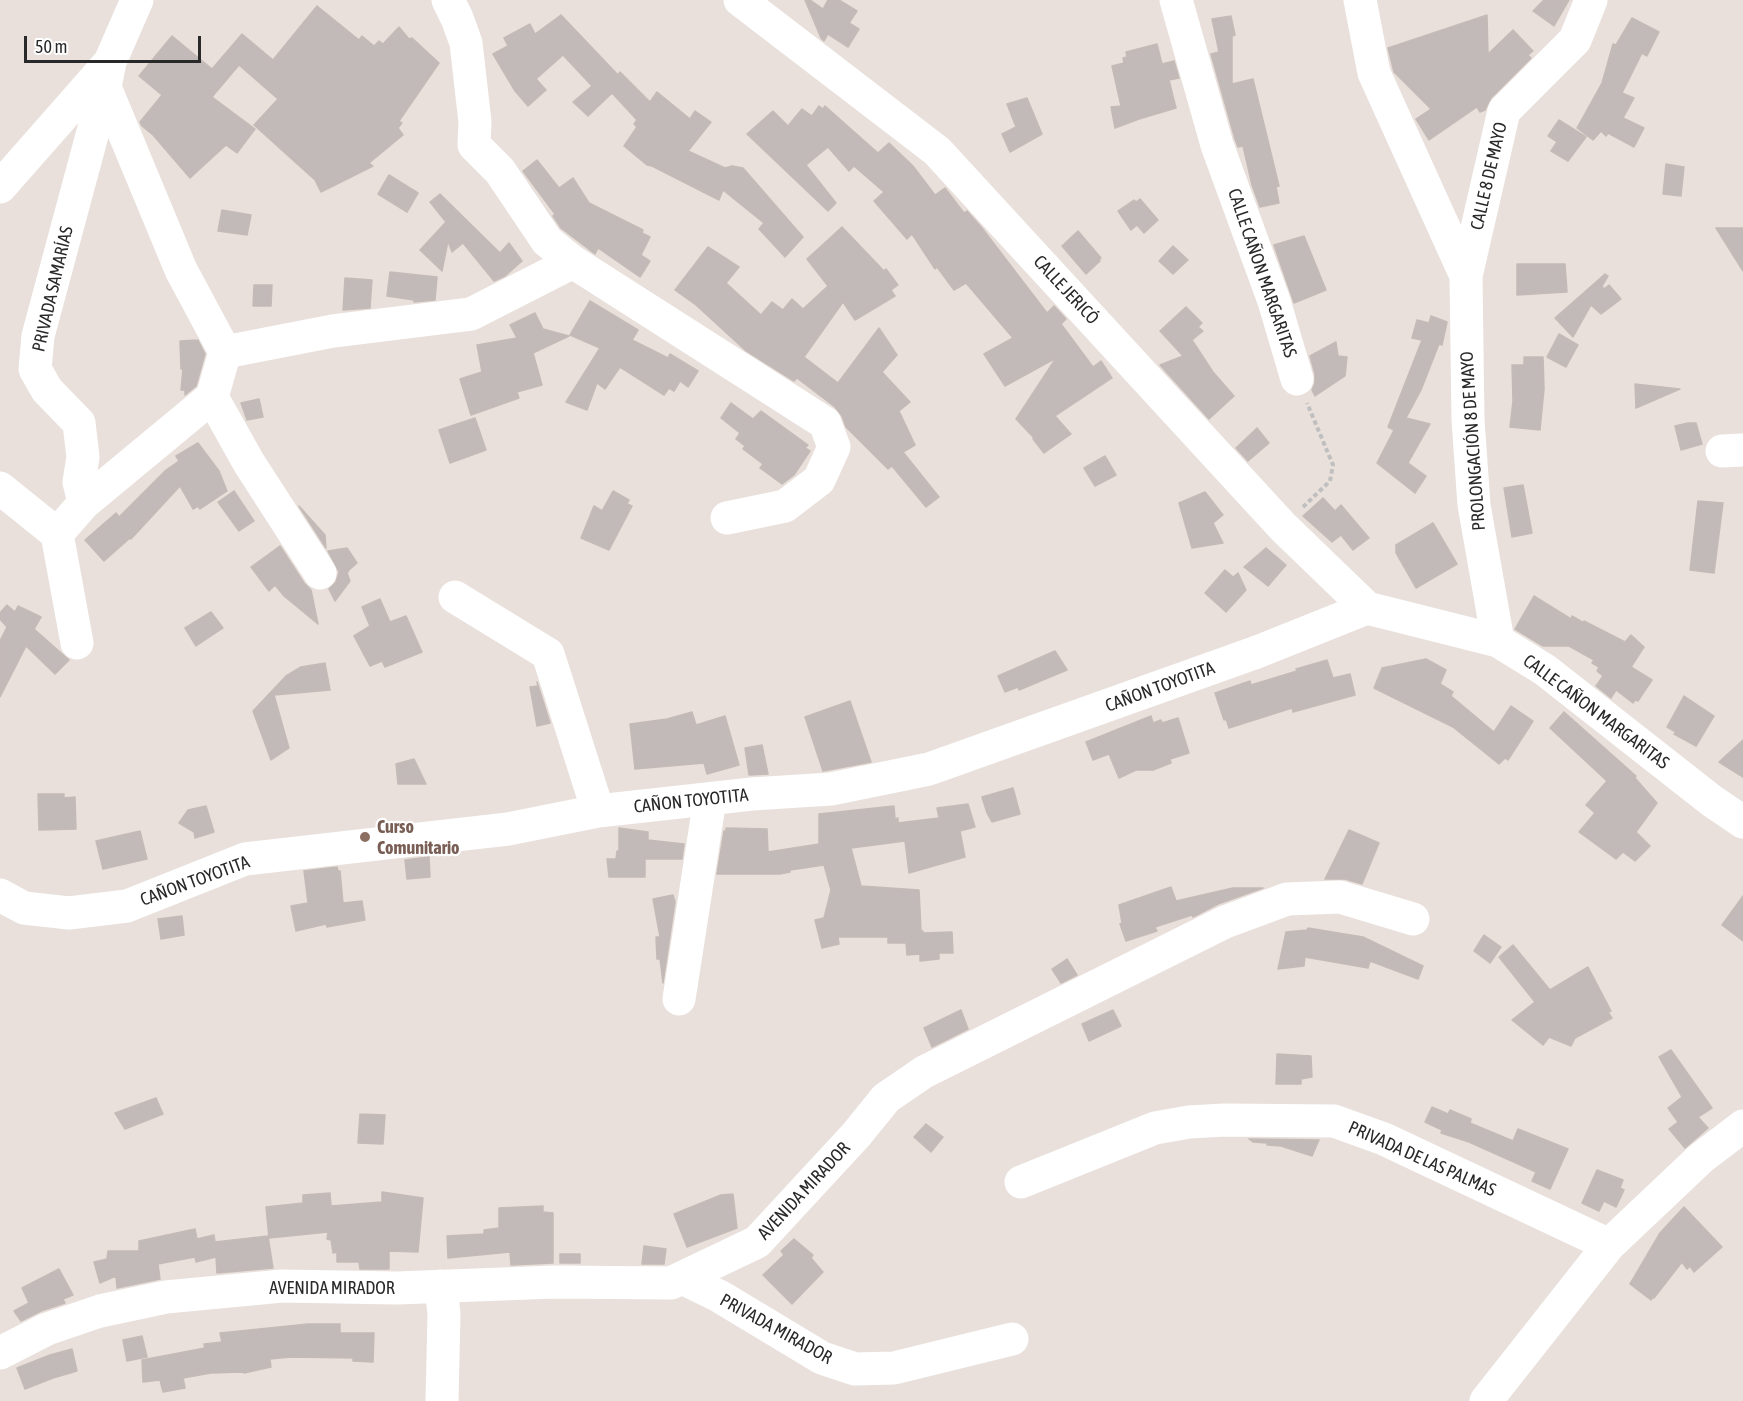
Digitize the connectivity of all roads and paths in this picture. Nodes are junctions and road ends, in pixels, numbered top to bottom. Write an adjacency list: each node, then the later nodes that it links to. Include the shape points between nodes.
1 (137, 0): 7 (street)
2 (448, 0): 9 (street, via 466,43 474,145 500,171 546,241)
3 (740, 0): 17 (street, CALLE JERICÓ, via 937,150)
4 (1176, 0): 12 (street, CALLE CAÑON MARGARITAS, via 1217,145)
5 (1360, 0): 10 (street, via 1374,73)
6 (1591, 0): 10 (street, CALLE 8 DE MAYO, via 1575,40 1504,111)
7 (108, 75): 8 (street); 11 (street, via 181,270); 15 (street, PRIVADA SAMARÍAS, via 38,336 35,369 46,390 79,423 83,457 79,482)
8 (0, 187)
9 (573, 262): 11 (street, via 471,314 333,331); 16 (street, via 825,423 834,447 819,480 785,506)
10 (1466, 276): 22 (street, PROLONGACIÓN 8 DE MAYO, via 1468,420 1474,505)
11 (225, 352): 13 (street)
12 (1298, 380): 17 (path, CALLE CAÑON MARGARITAS, via 1333,472 1330,481)
13 (212, 397): 15 (street); 19 (street)
14 (0, 488): 18 (street)
15 (84, 503): 18 (street)
16 (727, 518)
17 (1283, 527): 21 (street, CALLE JERICÓ)
18 (57, 534): 23 (street)
19 (320, 573)
20 (455, 597): 25 (street, via 549,654)
21 (1367, 608): 22 (street, CALLE CAÑON MARGARITAS); 24 (street, CAÑON TOYOTITA, via 1257,652 929,769 831,789)
22 (1498, 641): 26 (street, CALLE CAÑON MARGARITAS, via 1545,670)
23 (77, 643)
24 (710, 799): 25 (street, CAÑON TOYOTITA); 29 (street)
25 (598, 811): 27 (street, CAÑON TOYOTITA, via 508,829 245,859 127,906 69,913 24,908)
26 (1743, 822)
27 (0, 895)
28 (1413, 919): 33 (street, AVENIDA MIRADOR, via 1340,897 1287,899 1215,927 924,1071 886,1098 757,1242)
29 (679, 999)
30 (1743, 1126): 32 (street, via 1701,1158)
31 (1021, 1182): 32 (street, PRIVADA DE LAS PALMAS, via 1155,1128 1224,1120 1334,1121 1384,1139)
32 (1609, 1245): 38 (street)
33 (684, 1278): 34 (street, AVENIDA MIRADOR, via 671,1283); 35 (street, PRIVADA MIRADOR, via 822,1358 855,1369 894,1368)
34 (441, 1286): 36 (street, AVENIDA MIRADOR, via 282,1286 166,1297 100,1311 46,1329); 37 (street)
35 (1012, 1339)
36 (0, 1353)
37 (442, 1401)
38 (1486, 1401)

